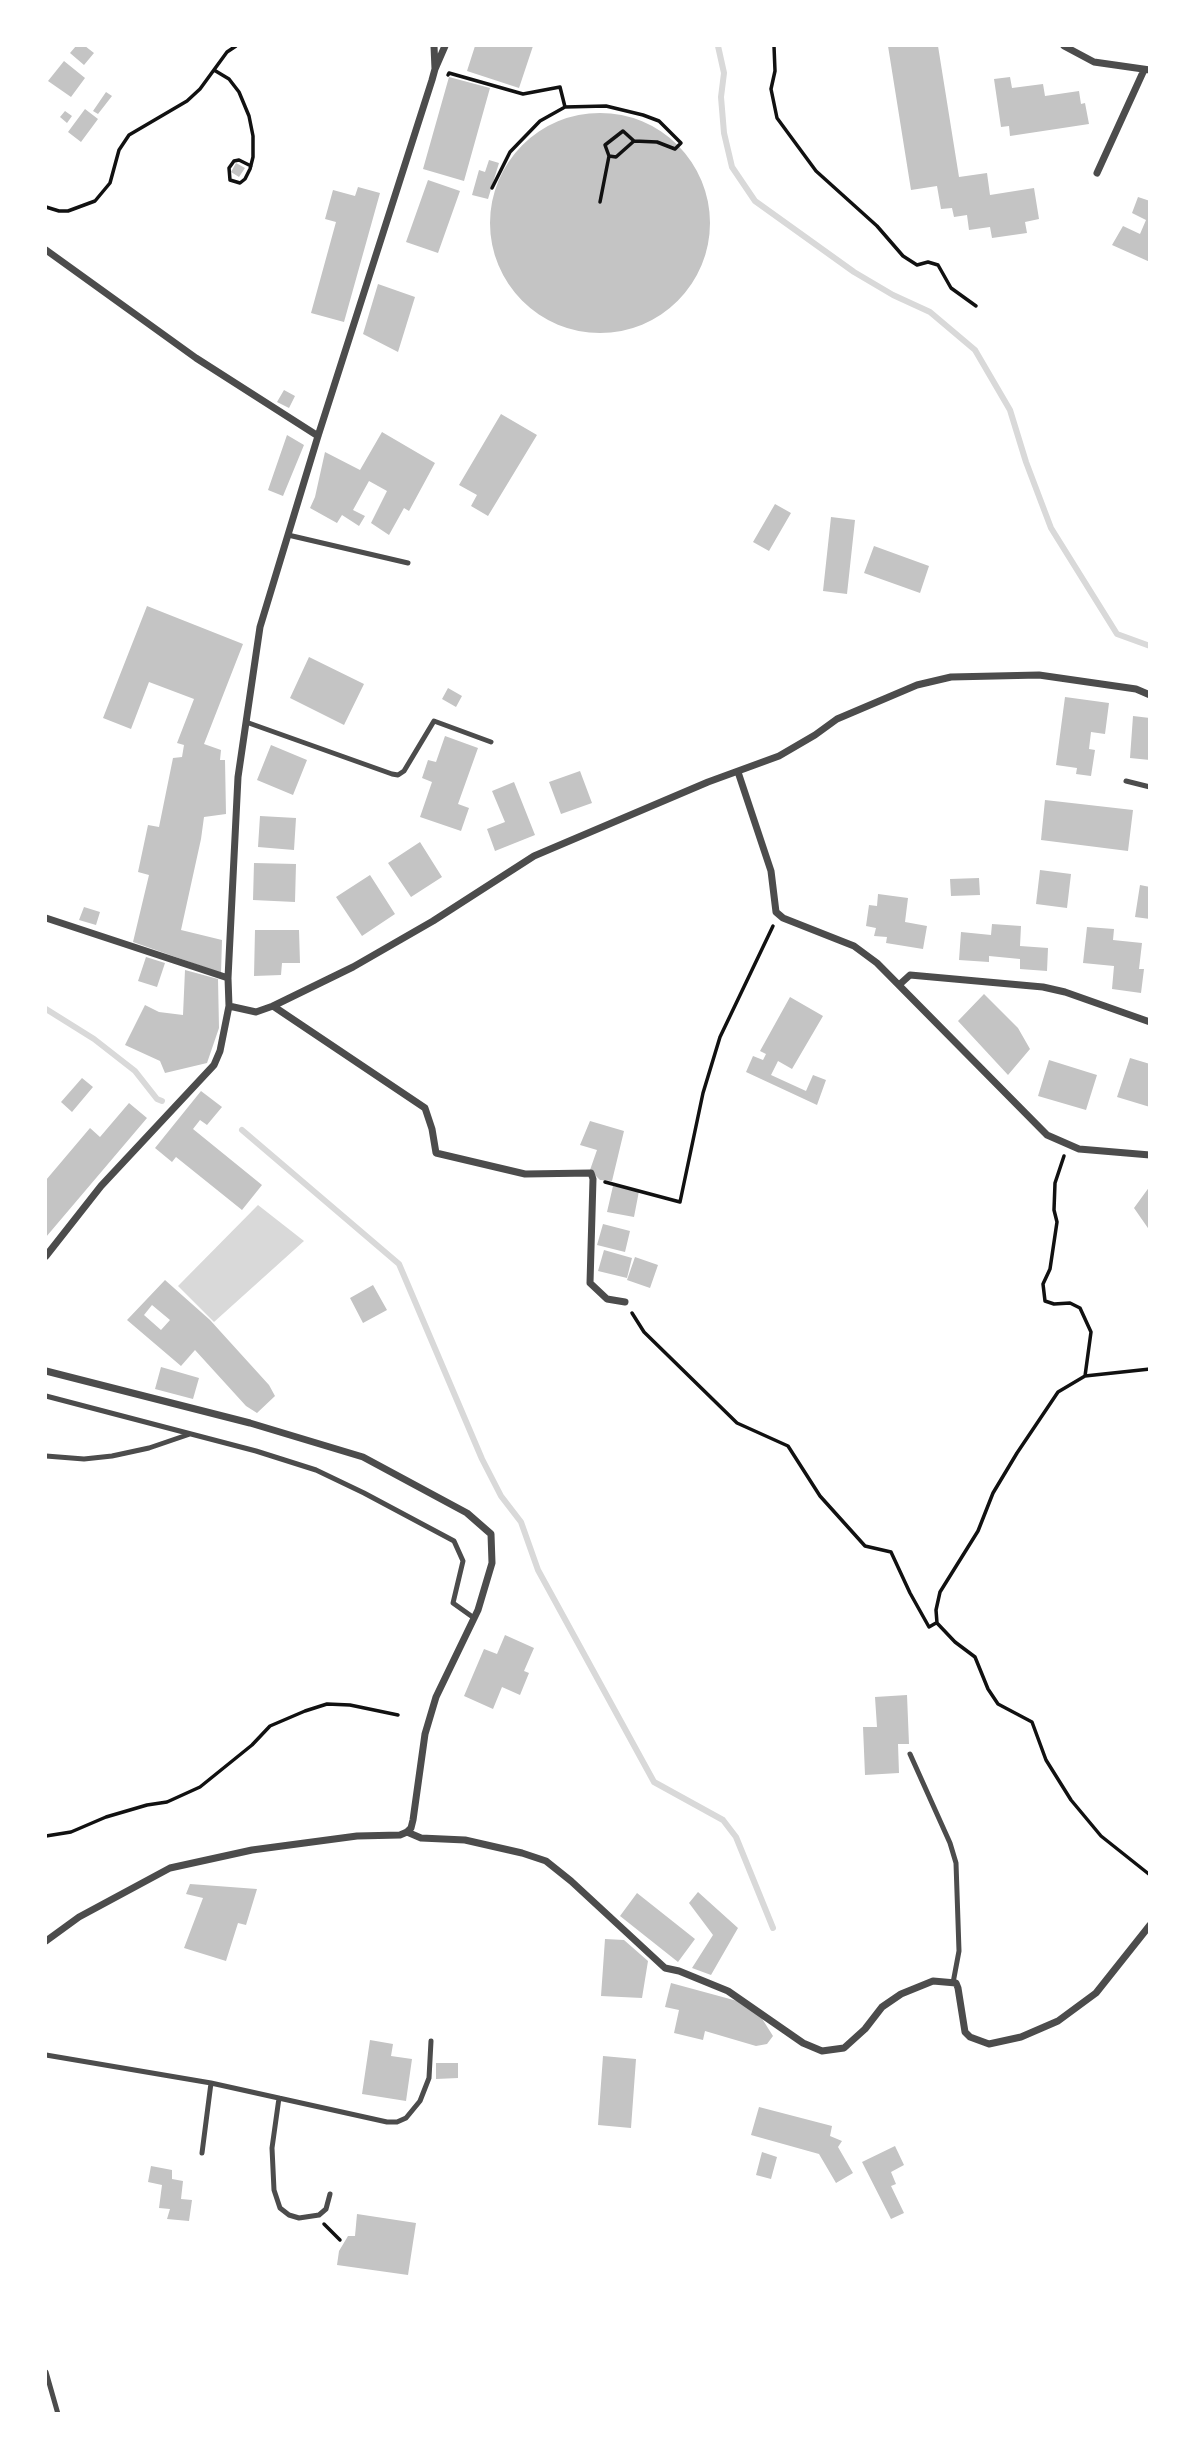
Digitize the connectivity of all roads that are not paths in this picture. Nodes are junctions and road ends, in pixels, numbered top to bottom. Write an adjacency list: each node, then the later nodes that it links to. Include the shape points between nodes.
1 (434, 46): 4 (street)
2 (445, 46): 4 (street)
3 (1064, 46): 5 (street, via 1094,62)
4 (435, 69): 8 (street)
5 (1147, 70): 6 (street)
6 (1097, 173)
7 (46, 250): 8 (street, via 196,358)
8 (318, 436): 9 (street)
9 (288, 535): 10 (lane); 12 (street, via 260,627)
10 (408, 563)
11 (1150, 695): 14 (street, via 1039,675 951,677 878,700 837,719 779,756)
12 (246, 722): 13 (lane, via 398,775 434,721); 18 (street, via 238,777)
13 (491, 742)
14 (738, 772): 19 (street, via 771,871 776,912 854,946); 21 (street, via 534,856 433,921)
15 (1126, 781): 16 (lane)
16 (1150, 787)
17 (46, 918): 18 (street)
18 (228, 978): 20 (street)
19 (899, 985): 22 (street, via 910,975 1043,986); 23 (street, via 1047,1135 1079,1149)
20 (229, 1006): 21 (street, via 256,1012); 24 (street, via 214,1065 101,1186)
21 (273, 1006): 25 (street, via 425,1108 436,1153 526,1174 590,1173 590,1283 607,1299)
22 (1150, 1022)
23 (1150, 1155)
24 (46, 1256)
25 (625, 1302)
26 (46, 1371): 30 (street, via 363,1457 467,1513 491,1534 492,1563)
27 (46, 1396): 28 (lane)
28 (190, 1434): 29 (lane, via 112,1456); 30 (lane, via 316,1470 442,1533 454,1541 463,1561 453,1603)
29 (46, 1456)
30 (474, 1618): 32 (street, via 436,1697)
31 (910, 1754): 35 (lane, via 956,1863 959,1951)
32 (407, 1832): 34 (street, via 251,1850 170,1868 79,1917); 35 (street, via 421,1838 465,1840 547,1861 665,1968 728,1991 821,2051 844,2048 882,2007 901,1994 933,1981)
33 (1150, 1925): 35 (street, via 1097,1993 1058,2021 1001,2043 989,2044 965,2032 958,1988)
34 (46, 1941)
35 (953, 1983)
36 (431, 2041): 39 (lane, via 426,2088 415,2110 397,2122)
37 (46, 2055): 38 (lane)
38 (211, 2082): 39 (lane); 40 (lane)
39 (279, 2098): 41 (lane, via 271,2148 280,2208 299,2218 316,2216 326,2209)
40 (201, 2153)
41 (330, 2194)
42 (46, 2372): 43 (lane)
43 (58, 2413)

